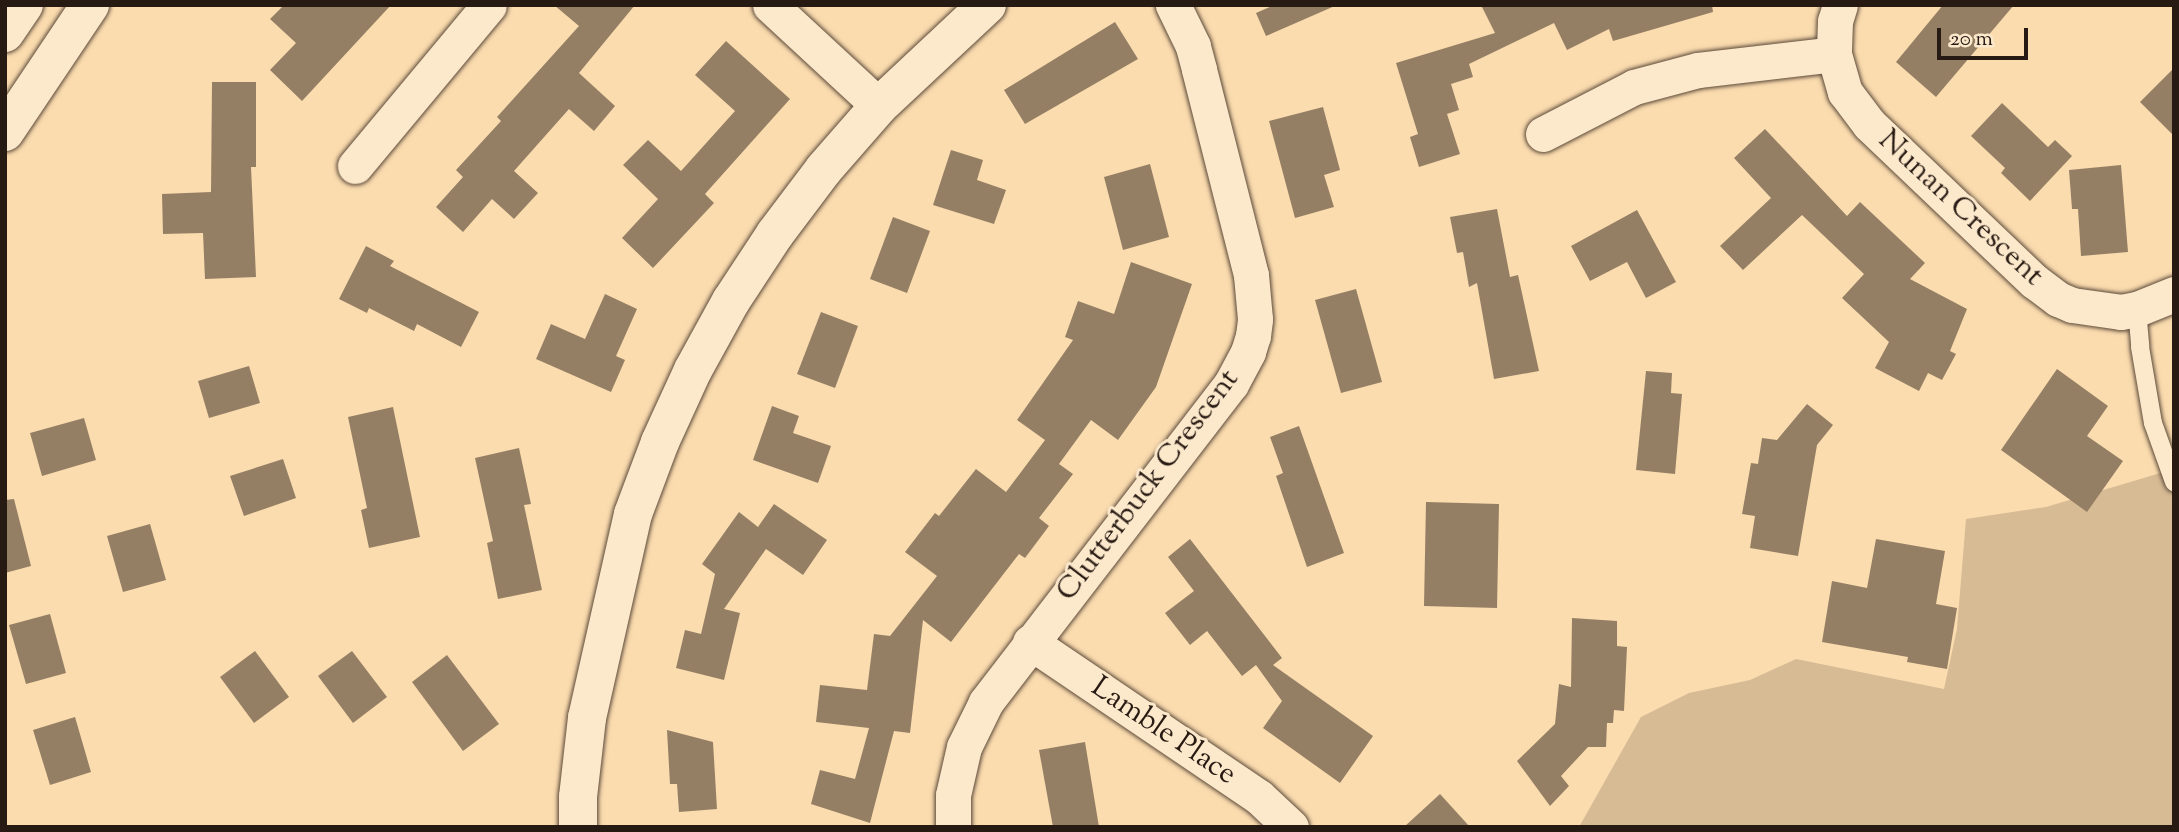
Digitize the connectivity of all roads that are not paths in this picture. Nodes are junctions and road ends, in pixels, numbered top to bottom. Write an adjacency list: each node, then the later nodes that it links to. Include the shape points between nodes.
1 (24, 5): 8 (street)
2 (90, 5): 11 (street)
3 (489, 5): 13 (street)
4 (769, 5): 10 (street)
5 (987, 5): 10 (street)
6 (1173, 5): 17 (street, Clutterbuck Crescent, via 1196,57 1251,275 1253,336 1231,384)
7 (1840, 5): 9 (street, Nunan Crescent)
8 (5, 33)
9 (1834, 54): 12 (street, via 1698,70 1633,86); 15 (street, Nunan Crescent, via 1845,92 1869,124 2034,281 2072,305 2121,312)
10 (879, 106): 18 (street, via 824,169 746,279 693,370 660,442 633,514 597,663 585,730)
11 (5, 132)
12 (1544, 134)
13 (355, 166)
14 (2174, 293): 15 (street, Nunan Crescent)
15 (2137, 309): 16 (lane, via 2153,422)
16 (2174, 482)
17 (1030, 642): 19 (street, Clutterbuck Crescent, via 986,702 964,747 953,795); 20 (street, Lamble Place, via 1259,797)
18 (578, 827)
19 (953, 827)
20 (1292, 827)

